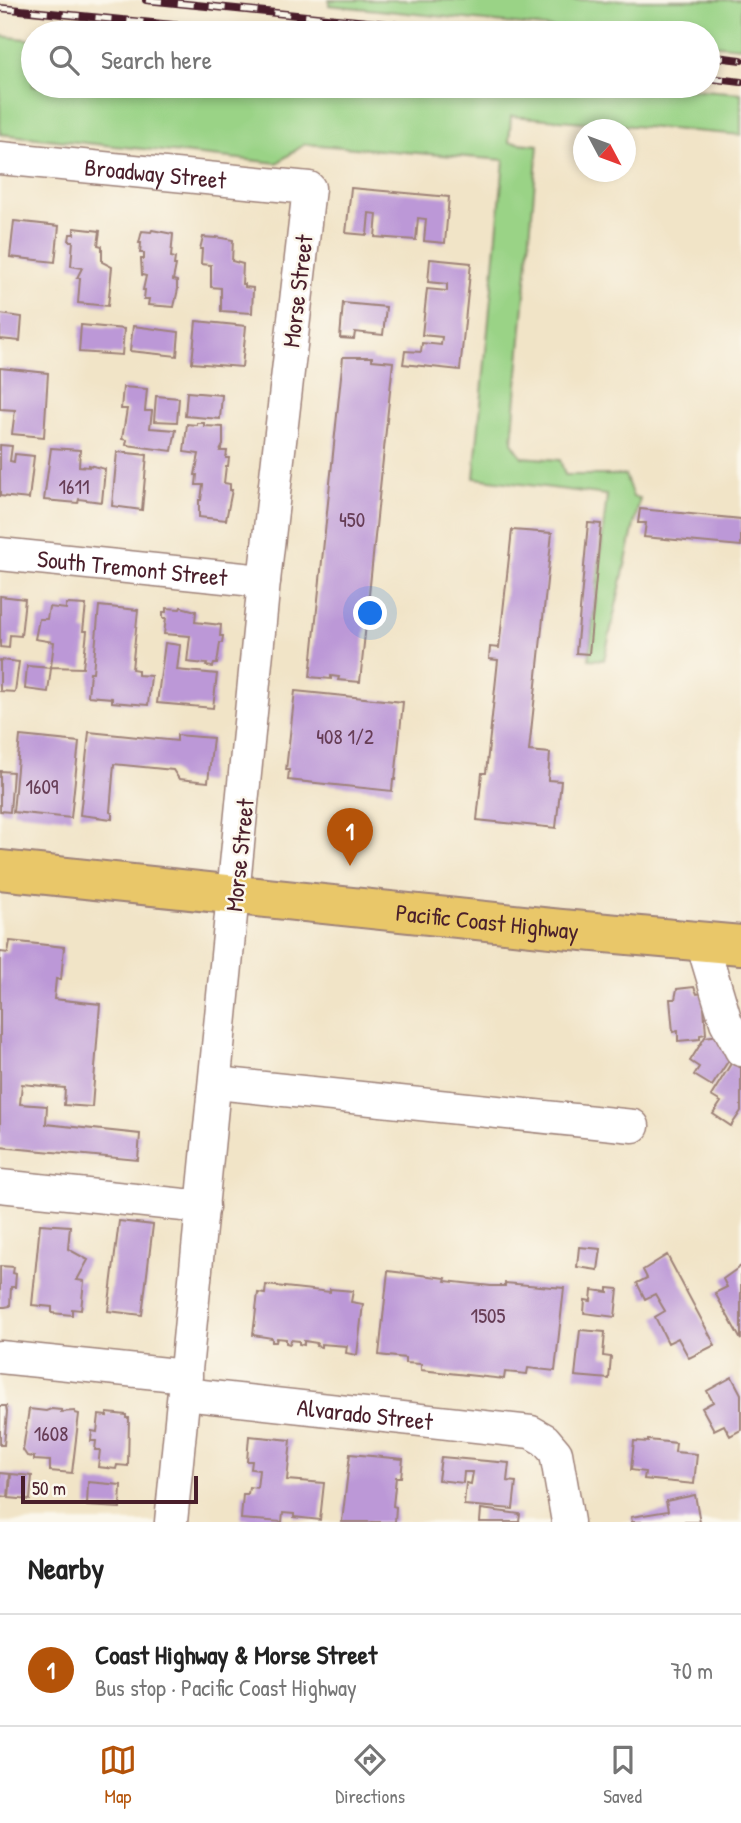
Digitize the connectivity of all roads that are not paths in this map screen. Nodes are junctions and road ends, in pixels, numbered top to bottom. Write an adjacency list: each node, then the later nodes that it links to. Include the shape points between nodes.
1 (0, 159): 2 (street, Broadway Street)
2 (309, 187): 4 (street, Morse Street)
3 (0, 554): 4 (street, South Tremont Street)
4 (264, 581): 6 (street, Morse Street)
5 (0, 870): 6 (main road, Pacific Coast Highway)
6 (235, 894): 7 (main road, Pacific Coast Highway); 10 (street, Morse Street)
7 (702, 942): 8 (main road, Pacific Coast Highway); 9 (street, via 726,1022)
8 (741, 945)
9 (741, 1050)
10 (216, 1083): 11 (street); 13 (street, Morse Street)
11 (633, 1126)
12 (0, 1186): 13 (street)
13 (203, 1207): 15 (street, Morse Street)
14 (0, 1357): 15 (street, Alvarado Street)
15 (185, 1385): 16 (street, Morse Street); 17 (street, Alvarado Street, via 531,1432 556,1453)
16 (172, 1522)
17 (568, 1522)

